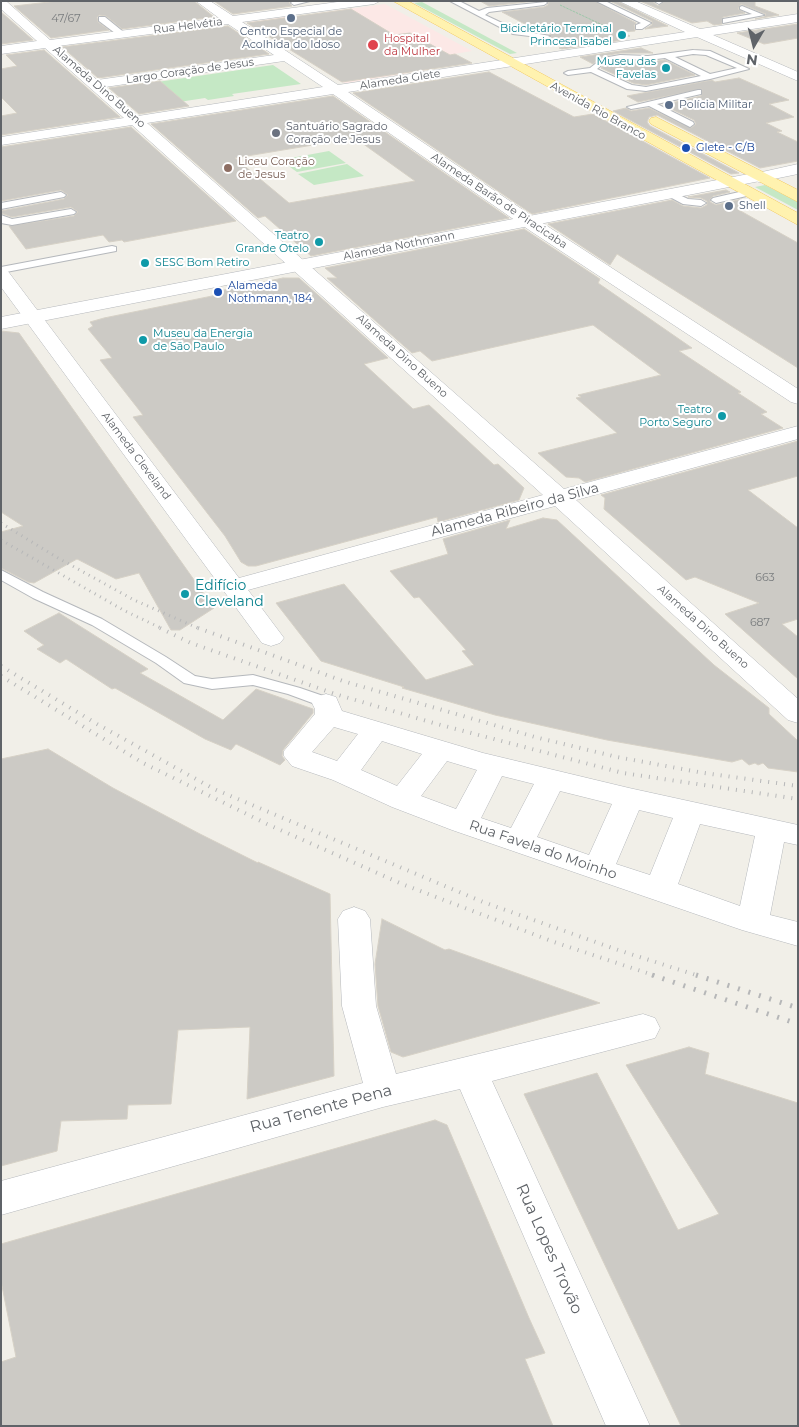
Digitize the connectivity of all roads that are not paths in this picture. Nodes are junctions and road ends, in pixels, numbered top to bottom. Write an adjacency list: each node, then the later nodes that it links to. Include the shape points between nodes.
1 (202, 1): 22 (street, Alameda Barão de Piracicaba)
2 (307, 1): 7 (lane)
3 (374, 1): 8 (street, Rua Helvétia)
4 (399, 1): 36 (main road, Avenida Rio Branco)
5 (471, 1): 12 (lane)
6 (1, 3): 29 (street, Alameda Dino Bueno)
7 (294, 3)
8 (344, 3): 22 (street, Rua Helvétia)
9 (544, 3): 18 (lane, via 487,10)
10 (596, 3): 15 (lane)
11 (448, 4): 12 (lane); 35 (main road, Avenida Rio Branco)
12 (461, 5): 17 (lane)
13 (486, 5): 17 (lane, via 474,7)
14 (742, 8): 23 (lane, via 760,15)
15 (620, 9): 16 (lane); 21 (street); 21 (lane)
16 (602, 10)
17 (472, 11): 18 (lane)
18 (481, 16): 25 (lane, via 498,21)
19 (798, 18): 27 (street, Alameda Glete)
20 (102, 19): 26 (lane)
21 (636, 19): 27 (street)
22 (230, 20): 26 (street, Rua Helvétia); 34 (street, Alameda Barão de Piracicaba)
23 (726, 21)
24 (530, 26): 25 (lane)
25 (508, 31): 28 (lane)
26 (122, 34): 29 (street, Rua Helvétia)
27 (699, 34): 30 (street); 35 (street, Alameda Glete)
28 (550, 37)
29 (49, 44): 31 (street, Rua Helvétia); 41 (street, Alameda Dino Bueno)
30 (728, 46): 32 (lane); 40 (street)
31 (1, 50)
32 (700, 52): 33 (lane); 39 (lane, via 745,69)
33 (667, 56): 37 (lane, via 603,60); 39 (lane)
34 (286, 57): 41 (street, Largo Coração de Jesus); 43 (street, Alameda Barão de Piracicaba)
35 (540, 58): 36 (street, Alameda Glete); 38 (main road, Avenida Rio Branco)
36 (511, 63): 43 (street, Alameda Glete); 52 (main road, Avenida Rio Branco)
37 (592, 70): 38 (lane); 39 (lane, via 630,88 646,89)
38 (568, 73): 42 (main road, Avenida Rio Branco)
39 (710, 77)
40 (798, 77)
41 (95, 84): 47 (street, Alameda Dino Bueno)
42 (588, 84)
43 (336, 90): 47 (street, Alameda Glete); 63 (street, Alameda Barão de Piracicaba)
44 (698, 92): 45 (lane)
45 (650, 103): 46 (lane); 48 (lane)
46 (627, 105): 51 (main road, Avenida Rio Branco)
47 (136, 120): 49 (street, Alameda Glete); 65 (street, Alameda Dino Bueno)
48 (690, 124)
49 (1, 141)
50 (798, 169): 51 (street, Alameda Nothmann)
51 (759, 176): 52 (street, Alameda Nothmann); 56 (main road, Avenida Rio Branco)
52 (729, 182): 53 (main road, Avenida Rio Branco); 54 (street, Alameda Nothmann)
53 (748, 193): 57 (lane); 62 (main road, Avenida Rio Branco)
54 (671, 194): 58 (lane, via 686,202); 63 (street, Alameda Nothmann)
55 (61, 195): 59 (lane)
56 (798, 197)
57 (716, 200)
58 (701, 203)
59 (1, 206)
60 (71, 212): 61 (lane, via 12,222)
61 (1, 218)
62 (798, 220)
63 (528, 221): 65 (street, Alameda Nothmann); 70 (street, Alameda Barão de Piracicaba)
64 (112, 249): 66 (lane)
65 (299, 265): 68 (street, Alameda Nothmann); 72 (street, Alameda Dino Bueno)
66 (1, 270)
67 (1, 274): 68 (street, Alameda Cleveland)
68 (32, 317): 69 (street, Alameda Nothmann); 74 (street, Alameda Cleveland)
69 (1, 323)
70 (798, 398)
71 (798, 432): 72 (street, Alameda Ribeiro da Silva)
72 (560, 497): 74 (street, Alameda Ribeiro da Silva); 77 (street, Alameda Dino Bueno)
73 (1, 574): 76 (lane, via 38,596 97,622 190,680 212,684 253,680 294,691)
74 (233, 587): 75 (street, Alameda Cleveland)
75 (272, 638)
76 (327, 710): 78 (street); 81 (street, Rua Favela do Moinho, via 298,751 302,759)
77 (798, 714)
78 (375, 731): 79 (street); 81 (street)
79 (440, 750): 80 (street); 84 (street)
80 (494, 764): 82 (street); 86 (street)
81 (343, 773): 84 (street, Rua Favela do Moinho)
82 (551, 779): 83 (street); 88 (street)
83 (629, 798): 85 (street); 89 (street)
84 (402, 800): 86 (street, Rua Favela do Moinho)
85 (690, 812): 87 (street); 90 (street)
86 (463, 823): 88 (street, Rua Favela do Moinho)
87 (785, 833): 92 (street)
88 (519, 842): 89 (street, Rua Favela do Moinho)
89 (598, 869): 90 (street, Rua Favela do Moinho)
90 (660, 890): 92 (street, Rua Favela do Moinho)
91 (354, 919): 96 (street, via 359,1006)
92 (753, 922): 93 (street, Rua Favela do Moinho)
93 (798, 934)
94 (643, 1028): 95 (street, Rua Tenente Pena)
95 (470, 1072): 96 (street, Rua Tenente Pena); 98 (street, Rua Lopes Trovão)
96 (382, 1092): 97 (street, Rua Tenente Pena)
97 (1, 1198)
98 (628, 1426)

